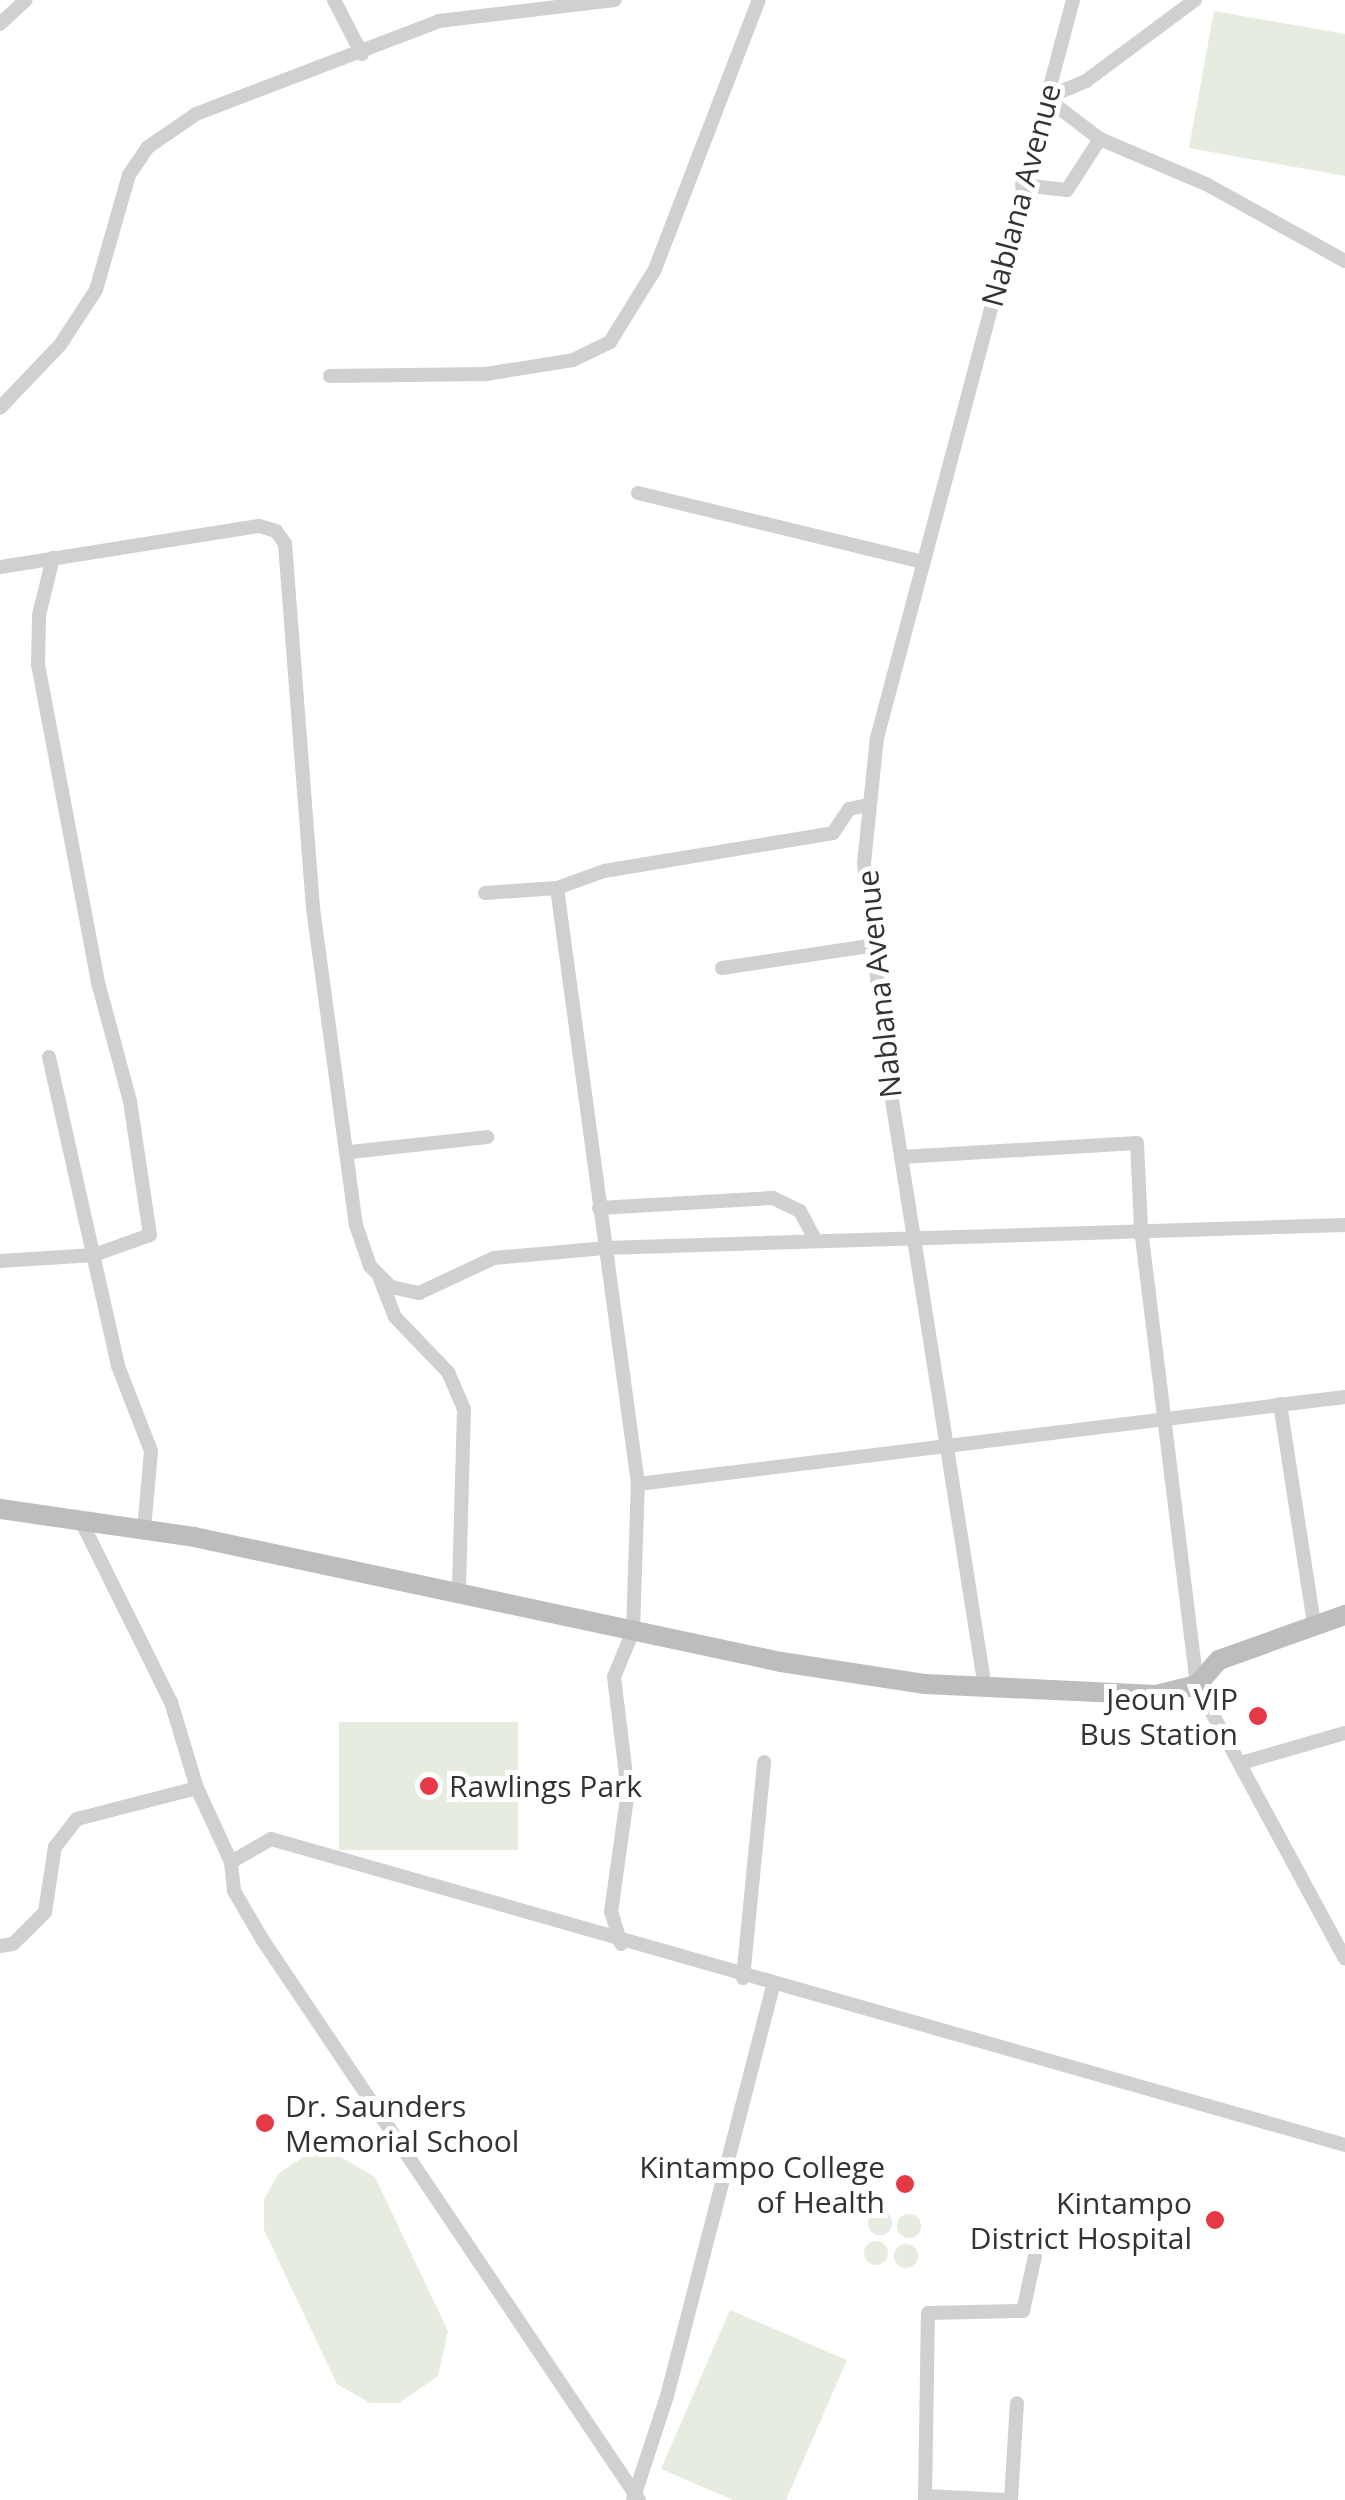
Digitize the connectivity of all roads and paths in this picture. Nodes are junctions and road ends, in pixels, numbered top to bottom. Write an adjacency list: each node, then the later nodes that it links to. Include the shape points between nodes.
1 (26, 0): 7 (street)
2 (334, 0): 8 (street)
3 (615, 0): 8 (street, via 440,21)
4 (760, 0): 13 (street, via 654,268 610,342 572,360 486,374)
5 (1073, 0): 9 (street, Nablana Avenue)
6 (1195, 0): 9 (street, via 1086,80)
7 (0, 24)
8 (362, 54): 14 (street, via 243,91 148,147 129,175 96,290 60,346)
9 (1046, 98): 10 (street); 11 (street, Nablana Avenue)
10 (1100, 140): 11 (street, via 1067,190); 12 (street, via 1206,184)
11 (1022, 185): 17 (street, Nablana Avenue)
12 (1345, 260)
13 (330, 376)
14 (0, 408)
15 (638, 493): 17 (street)
16 (53, 558): 18 (street); 26 (street, via 259,526 276,531 285,544 314,908); 34 (street, via 39,614 38,664 98,982 130,1101 150,1236)
17 (922, 562): 19 (street, Nablana Avenue, via 877,738)
18 (0, 567)
19 (868, 805): 20 (street, via 849,808 832,833 604,872); 22 (street, Nablana Avenue)
20 (557, 888): 21 (street); 28 (street)
21 (485, 894)
22 (869, 946): 23 (street); 27 (street, Nablana Avenue)
23 (722, 968)
24 (49, 1057): 34 (street)
25 (487, 1137): 26 (street)
26 (350, 1152): 36 (street, via 360,1246)
27 (901, 1158): 30 (street, via 1137,1142); 31 (street, Nablana Avenue)
28 (599, 1208): 32 (street, via 773,1198 800,1211); 33 (street)
29 (1345, 1226): 30 (street)
30 (1142, 1230): 31 (street); 39 (street)
31 (913, 1234): 32 (street); 40 (street, Nablana Avenue)
32 (815, 1239): 33 (street)
33 (605, 1248): 36 (street, via 482,1262 419,1294); 41 (street)
34 (94, 1255): 35 (street); 44 (street, via 118,1366 151,1451)
35 (0, 1261)
36 (379, 1278): 45 (street, via 395,1317 448,1372 464,1408)
37 (1345, 1397): 38 (street)
38 (1280, 1404): 39 (street); 47 (street)
39 (1164, 1420): 40 (street); 49 (street)
40 (946, 1448): 41 (street); 50 (street, Nablana Avenue)
41 (638, 1484): 48 (street)
42 (0, 1509): 43 (main road)
43 (81, 1521): 44 (main road); 54 (street, via 171,1702)
44 (144, 1529): 45 (main road)
45 (459, 1592): 48 (main road)
46 (1345, 1614): 47 (main road)
47 (1314, 1624): 49 (main road, via 1219,1660)
48 (633, 1631): 50 (main road, via 859,1677); 56 (street, via 614,1677 628,1790 611,1912)
49 (1197, 1684): 50 (main road, via 1156,1695); 53 (street)
50 (985, 1688)
51 (1345, 1733): 53 (street)
52 (764, 1762): 59 (street)
53 (1242, 1762): 58 (street)
54 (197, 1788): 55 (street); 57 (street, via 76,1820 55,1847 45,1912 13,1944)
55 (232, 1862): 56 (street, via 271,1839); 65 (street, via 234,1891 262,1940)
56 (621, 1944): 59 (street)
57 (0, 1946)
58 (1345, 1958)
59 (743, 1978): 60 (street)
60 (774, 1987): 61 (street); 65 (street)
61 (1345, 2146)
62 (1034, 2256): 64 (street, via 1023,2311 928,2314)
63 (1016, 2402): 66 (street)
64 (925, 2498): 66 (street)
65 (636, 2499)
66 (1007, 2500)

